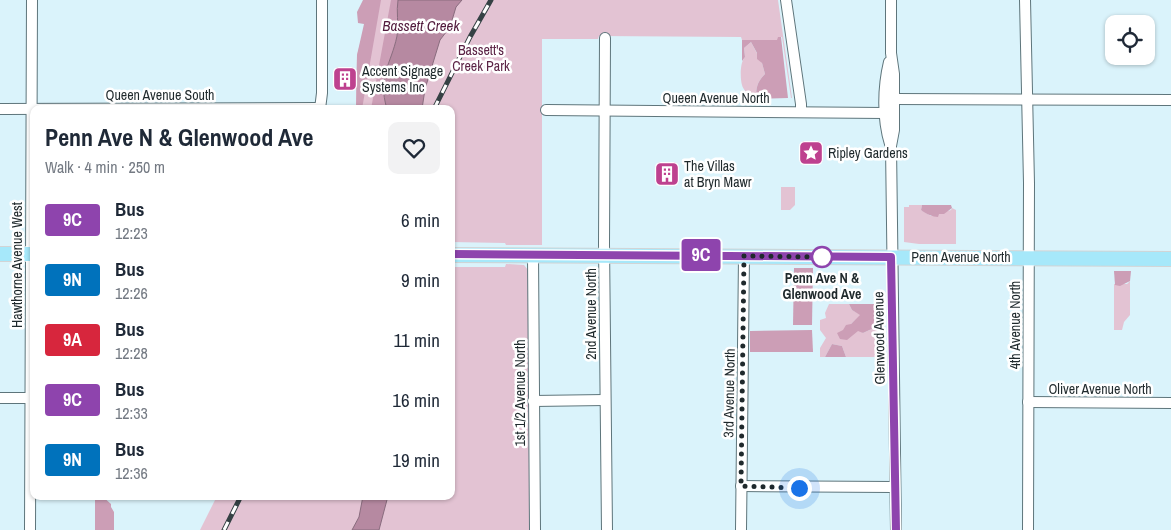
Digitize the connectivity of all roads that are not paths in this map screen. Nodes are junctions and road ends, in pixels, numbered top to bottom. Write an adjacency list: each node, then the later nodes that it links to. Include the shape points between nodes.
1 (32, 0): 11 (street, Hawthorne Avenue West)
2 (322, 0): 12 (street)
3 (786, 0): 17 (street)
4 (891, 0): 7 (street, Glenwood Avenue)
5 (1024, 0): 8 (street, 4th Avenue North)
6 (605, 38): 16 (street, 2nd Avenue North)
7 (891, 53): 9 (street, Glenwood Avenue); 18 (street, Glenwood Avenue, via 885,87)
8 (1028, 98): 9 (street); 10 (street); 27 (street, 4th Avenue North)
9 (894, 99): 19 (street, Glenwood Avenue, via 894,130)
10 (1171, 100)
11 (32, 105)
12 (320, 105)
13 (30, 108): 14 (street, Queen Avenue South)
14 (0, 109)
15 (546, 110): 16 (street, Queen Avenue North)
16 (604, 111): 17 (street, Queen Avenue North); 24 (street, 2nd Avenue North)
17 (801, 112): 18 (street, Queen Avenue North)
18 (885, 113): 19 (street, Glenwood Avenue)
19 (890, 146): 26 (street, Glenwood Avenue)
20 (0, 254): 21 (main road)
21 (30, 254)
22 (455, 254): 23 (main road, Penn Avenue North)
23 (533, 255): 24 (main road, Penn Avenue North); 31 (street, 1st 1/2 Avenue North)
24 (604, 255): 25 (main road, Penn Avenue North); 32 (street, 2nd Avenue North)
25 (744, 256): 26 (main road, Penn Avenue North); 35 (street, 3rd Avenue North)
26 (891, 257): 27 (main road, Penn Avenue North); 36 (street, Glenwood Avenue)
27 (1029, 258): 28 (main road, Penn Avenue North); 33 (street, 4th Avenue North)
28 (1171, 259)
29 (0, 398): 30 (street)
30 (30, 398)
31 (533, 400): 32 (street); 39 (street, 1st 1/2 Avenue North)
32 (605, 400): 40 (street, 2nd Avenue North)
33 (1028, 402): 34 (street, Oliver Avenue North); 43 (street, 4th Avenue North)
34 (1171, 403)
35 (741, 486): 36 (street); 41 (street, 3rd Avenue North)
36 (894, 487): 42 (street, Glenwood Avenue)
37 (30, 500): 38 (street, Hawthorne Avenue West)
38 (30, 530)
39 (535, 530)
40 (607, 530)
41 (741, 530)
42 (896, 530)
43 (1028, 530)

